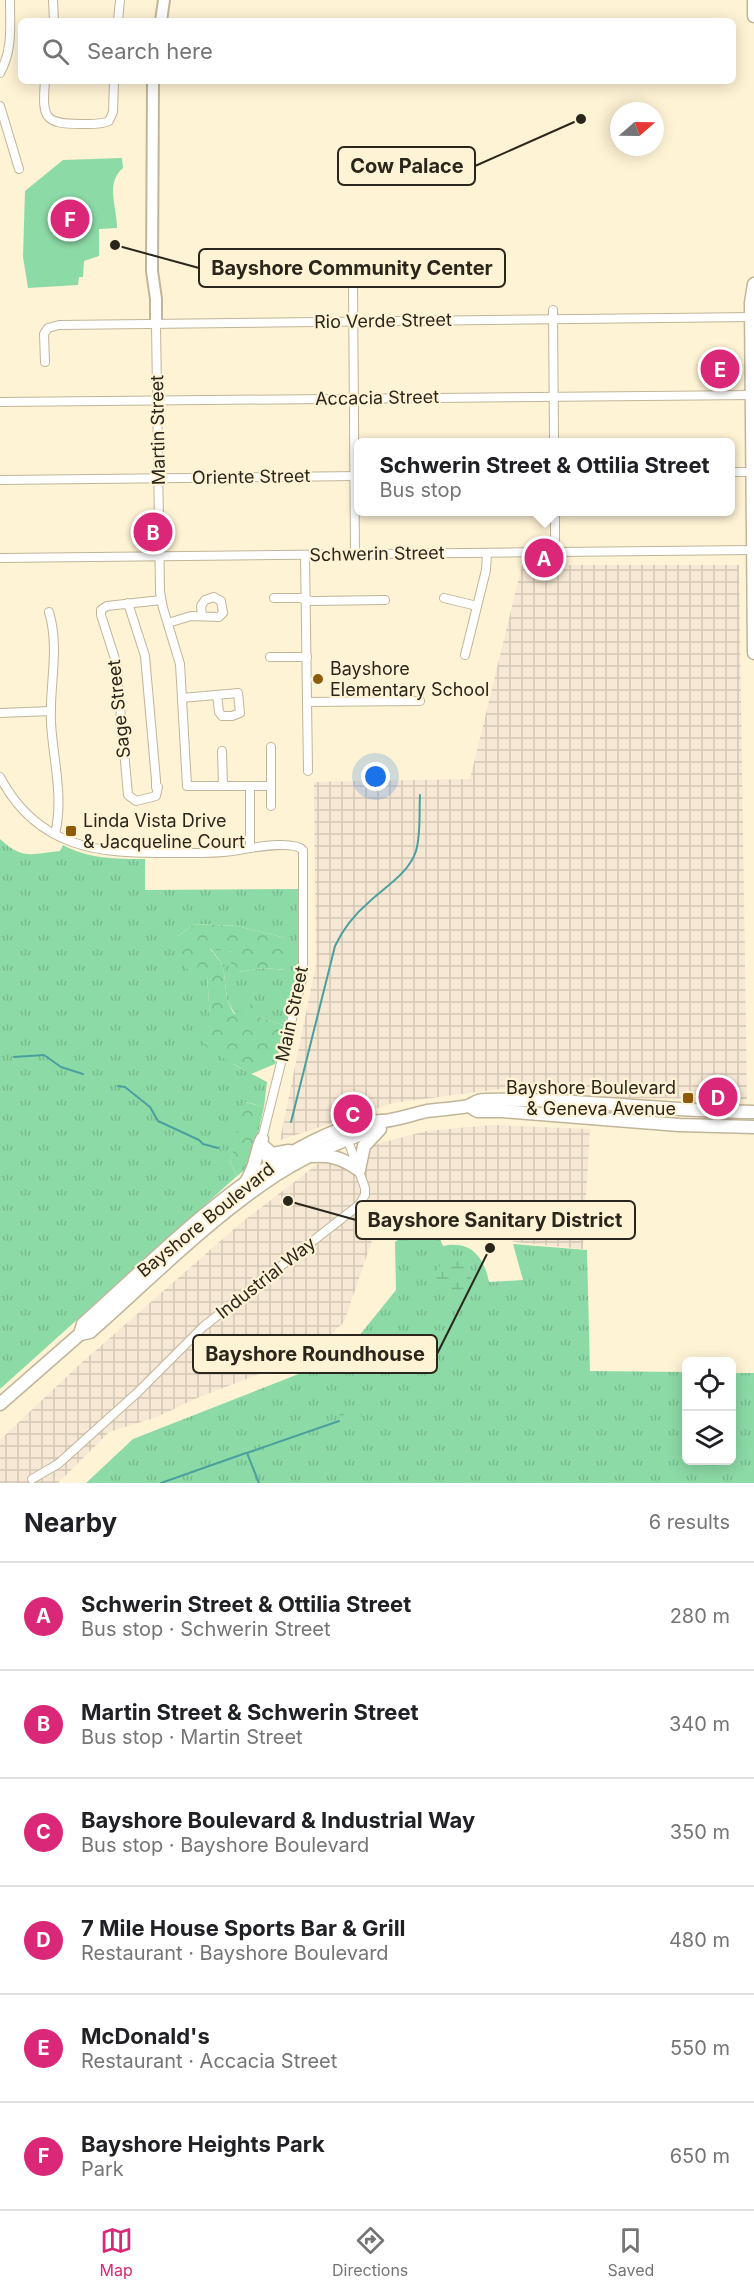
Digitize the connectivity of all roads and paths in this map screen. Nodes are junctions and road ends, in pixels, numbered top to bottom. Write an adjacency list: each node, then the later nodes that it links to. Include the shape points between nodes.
1 (10, 0): 10 (street, via 10,42)
2 (53, 0): 7 (street)
3 (120, 0): 8 (street)
4 (164, 0): 9 (street)
5 (754, 1): 6 (main road)
6 (754, 15)
7 (54, 18)
8 (118, 18)
9 (161, 18)
10 (0, 73)
11 (45, 84): 12 (street, via 48,116 60,124 109,121 114,112)
12 (114, 84)
13 (153, 84): 22 (street, Martin Street, via 152,271)
14 (0, 106): 15 (street)
15 (19, 169)
16 (353, 284): 21 (street)
17 (754, 284): 19 (main road)
18 (553, 310): 20 (street)
19 (752, 317): 20 (street, Rio Verde Street); 24 (main road)
20 (553, 320): 21 (street, Rio Verde Street); 25 (street)
21 (353, 322): 22 (street, Rio Verde Street); 26 (street)
22 (156, 324): 23 (street, Rio Verde Street, via 52,326 43,337); 27 (street, Martin Street)
23 (45, 362)
24 (753, 395): 25 (street, Accacia Street); 32 (main road)
25 (554, 397): 26 (street, Accacia Street); 30 (street)
26 (354, 399): 27 (street, Accacia Street); 29 (street)
27 (158, 400): 28 (street, Accacia Street); 34 (street, Martin Street)
28 (0, 402)
29 (355, 438)
30 (554, 438)
31 (735, 472): 32 (street)
32 (753, 472): 38 (main road)
33 (354, 476): 34 (street, Oriente Street)
34 (159, 478): 35 (street, Oriente Street); 43 (street, Martin Street)
35 (0, 480)
36 (355, 516): 41 (street)
37 (555, 516): 39 (street)
38 (754, 550): 39 (street, Schwerin Street); 55 (main road)
39 (555, 552): 40 (street, Schwerin Street)
40 (487, 553): 41 (street, Schwerin Street); 51 (street)
41 (355, 554): 42 (street, Schwerin Street)
42 (305, 555): 43 (street, Schwerin Street); 48 (street)
43 (160, 556): 44 (street, Schwerin Street); 47 (street, Martin Street)
44 (0, 558)
45 (274, 598): 48 (street)
46 (444, 598): 51 (street)
47 (161, 600): 50 (street, Sage Street); 54 (street, Martin Street)
48 (306, 600): 49 (street); 58 (street)
49 (385, 600)
50 (128, 603): 50 (street, Sage Street, via 107,606 101,615 116,662 128,795 135,801 156,796 158,787 145,656)
51 (477, 606): 56 (street)
52 (49, 612): 63 (street, via 55,646)
53 (202, 616): 54 (street)
54 (168, 623): 60 (street, Martin Street, via 179,656)
55 (754, 653)
56 (465, 655)
57 (270, 657): 58 (street)
58 (308, 657): 62 (street)
59 (217, 695): 60 (street)
60 (182, 698): 69 (street, Martin Street, via 187,786)
61 (420, 701): 62 (street)
62 (307, 702): 67 (street)
63 (51, 711): 64 (street); 73 (street, via 57,775)
64 (0, 713)
65 (271, 747): 71 (street)
66 (222, 751): 69 (street)
67 (308, 771)
68 (0, 777): 73 (street, via 22,810)
69 (223, 786): 70 (street, Martin Street)
70 (250, 786): 71 (street, Martin Street); 74 (street)
71 (271, 786): 72 (street)
72 (272, 806)
73 (55, 834): 74 (street, via 86,847 121,853)
74 (250, 848): 80 (street, Main Street, via 297,846 304,852 303,975)
75 (469, 1106): 76 (main road, Bayshore Boulevard, via 476,1100 491,1100); 77 (main road, Bayshore Boulevard); 78 (main road, Bayshore Boulevard, via 477,1111)
76 (754, 1112)
77 (386, 1120): 79 (main road, Bayshore Boulevard, via 375,1130); 82 (main road, via 364,1146)
78 (754, 1127)
79 (346, 1133): 81 (main road, Bayshore Boulevard); 82 (street, Industrial Way)
80 (262, 1142): 81 (main road, via 272,1154); 83 (street); 84 (main road, via 256,1165)
81 (305, 1152): 82 (main road, via 342,1158); 83 (main road, Bayshore Boulevard)
82 (359, 1170): 87 (street, Industrial Way, via 365,1192 359,1204 204,1326 58,1464)
83 (273, 1171): 84 (main road, Bayshore Boulevard); 85 (main road, Bayshore Boulevard, via 90,1332)
84 (244, 1185): 85 (main road, Bayshore Boulevard, via 83,1324)
85 (80, 1334): 86 (main road, Bayshore Boulevard)
86 (0, 1404)
87 (32, 1479)

